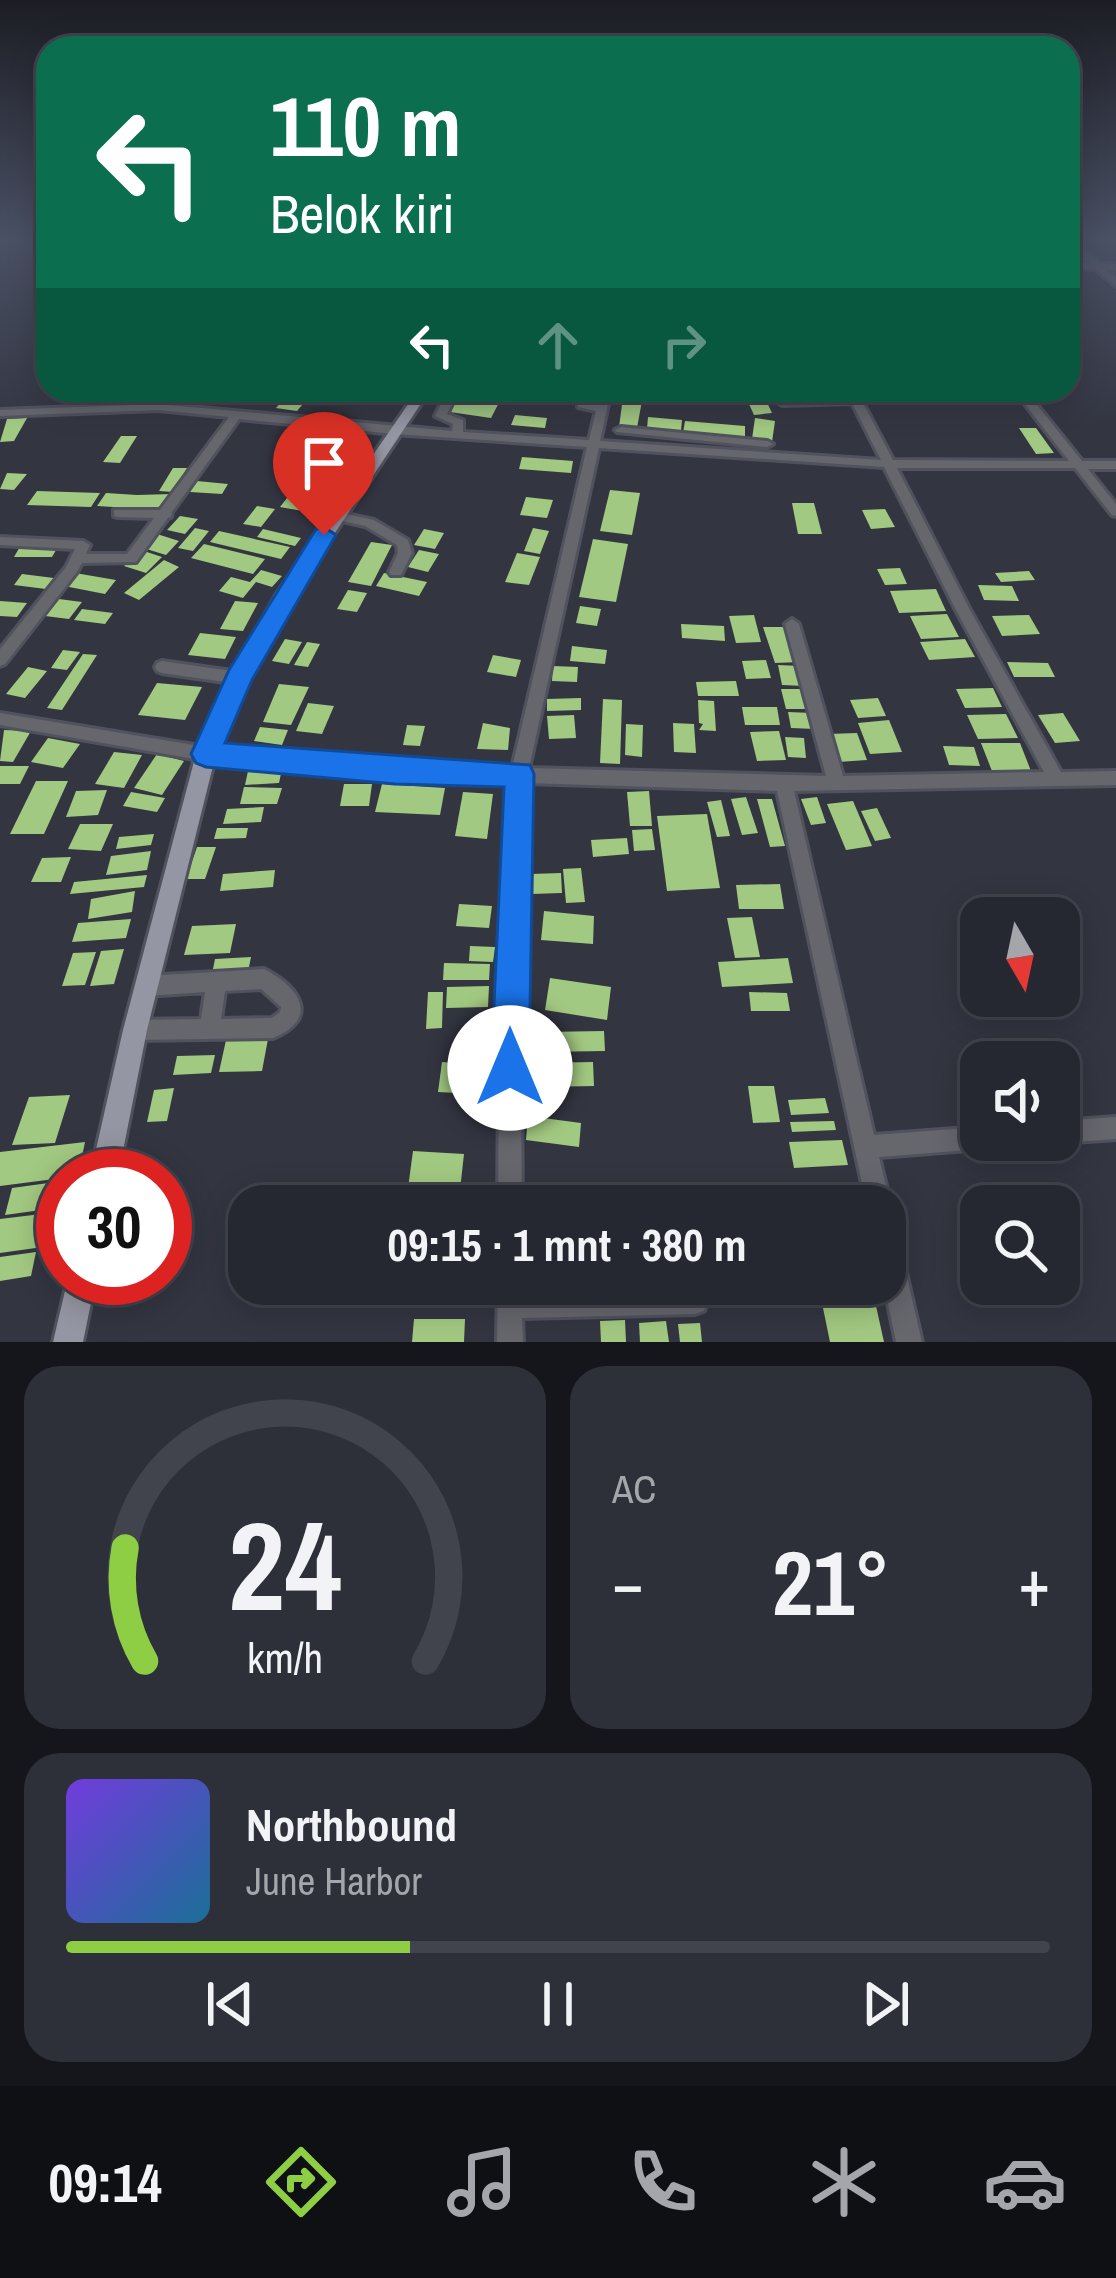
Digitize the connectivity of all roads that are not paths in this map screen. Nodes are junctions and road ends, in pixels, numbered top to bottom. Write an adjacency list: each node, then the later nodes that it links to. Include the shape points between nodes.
1 (58, 402): 8 (street)
2 (416, 402): 13 (main road)
3 (448, 402): 14 (street, via 441,416 459,422)
4 (582, 402): 9 (street)
5 (604, 402): 9 (street)
6 (857, 402): 18 (street)
7 (1028, 402): 19 (street)
8 (54, 410): 10 (street); 11 (street)
9 (602, 410): 17 (street)
10 (0, 413)
11 (237, 413): 13 (street); 23 (street)
12 (621, 430): 15 (street)
13 (395, 431): 14 (street); 24 (main road)
14 (457, 436): 17 (street)
15 (682, 444): 16 (street); 17 (street); 18 (street)
16 (766, 444)
17 (594, 446): 34 (street)
18 (888, 464): 19 (street); 35 (street)
19 (1079, 465): 20 (street); 21 (street)
20 (1116, 465)
21 (1116, 512)
22 (118, 513): 23 (street)
23 (167, 514): 26 (street, via 128,561)
24 (337, 516): 27 (street, via 404,543); 31 (main road)
25 (0, 541): 26 (street, via 81,543)
26 (78, 558): 29 (street)
27 (396, 572)
28 (792, 623): 37 (street)
29 (0, 660)
30 (162, 667): 31 (street)
31 (239, 678): 33 (main road)
32 (0, 719): 33 (street)
33 (206, 754): 34 (street); 40 (main road)
34 (519, 774): 38 (street); 48 (street)
35 (1055, 778): 36 (street); 37 (street)
36 (1116, 778)
37 (836, 782): 38 (street)
38 (784, 784): 46 (street)
39 (217, 981): 40 (street); 41 (street); 41 (street, via 264,979 291,1002 291,1012 273,1028)
40 (146, 986): 42 (main road)
41 (209, 1029): 42 (street)
42 (135, 1030): 47 (main road)
43 (1116, 1128): 44 (street)
44 (1080, 1131)
45 (960, 1140): 46 (street)
46 (866, 1147): 49 (street)
47 (110, 1149)
48 (510, 1185)
49 (874, 1185)
50 (76, 1305): 53 (main road)
51 (510, 1305): 54 (street)
52 (901, 1305): 55 (street)
53 (68, 1342)
54 (510, 1342)
55 (909, 1342)

